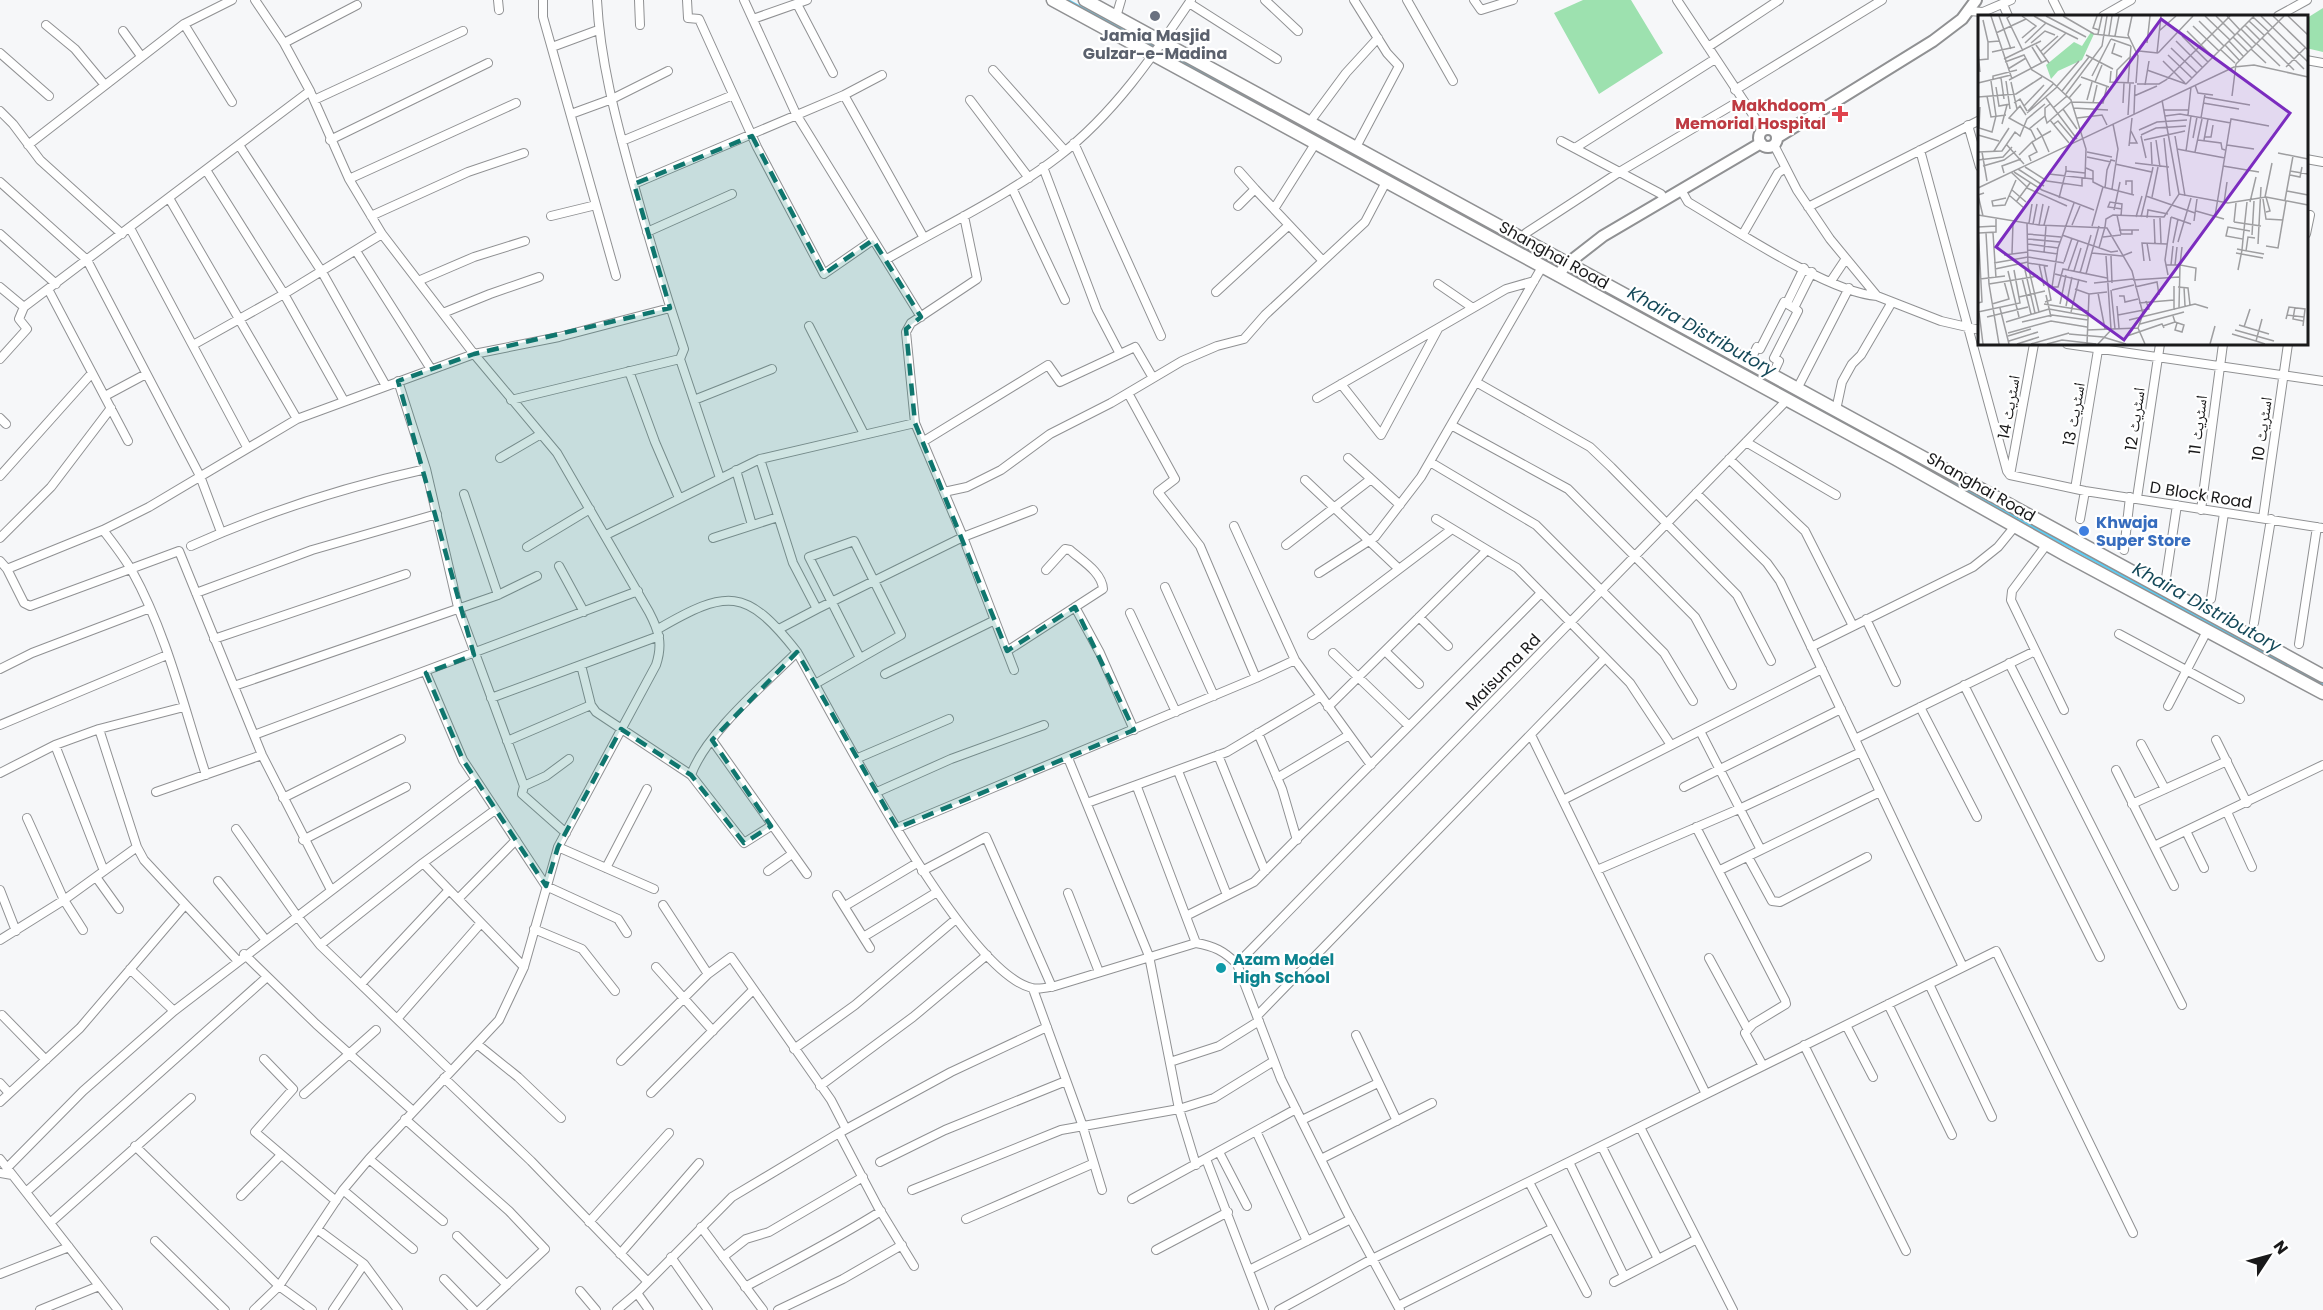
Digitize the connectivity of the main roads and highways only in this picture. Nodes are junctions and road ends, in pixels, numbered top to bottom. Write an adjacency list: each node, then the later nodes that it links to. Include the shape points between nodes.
1 (1053, 0): 3 (main road, Shanghai Road)
2 (1088, 1): 3 (main road, Shanghai Road)
3 (1157, 49): 4 (main road, Shanghai Road, via 1309,123 1523,239); 4 (main road, Shanghai Road, via 1315,144 1542,267)
4 (1563, 270): 5 (main road, Shanghai Road, via 1788,399); 5 (main road, Shanghai Road, via 1836,410)
5 (2013, 517): 6 (main road, Shanghai Road); 6 (main road, Shanghai Road, via 2047,544)
6 (2069, 548): 7 (main road, Shanghai Road); 8 (main road, Shanghai Road, via 2207,631)
7 (2323, 676)
8 (2323, 693)

